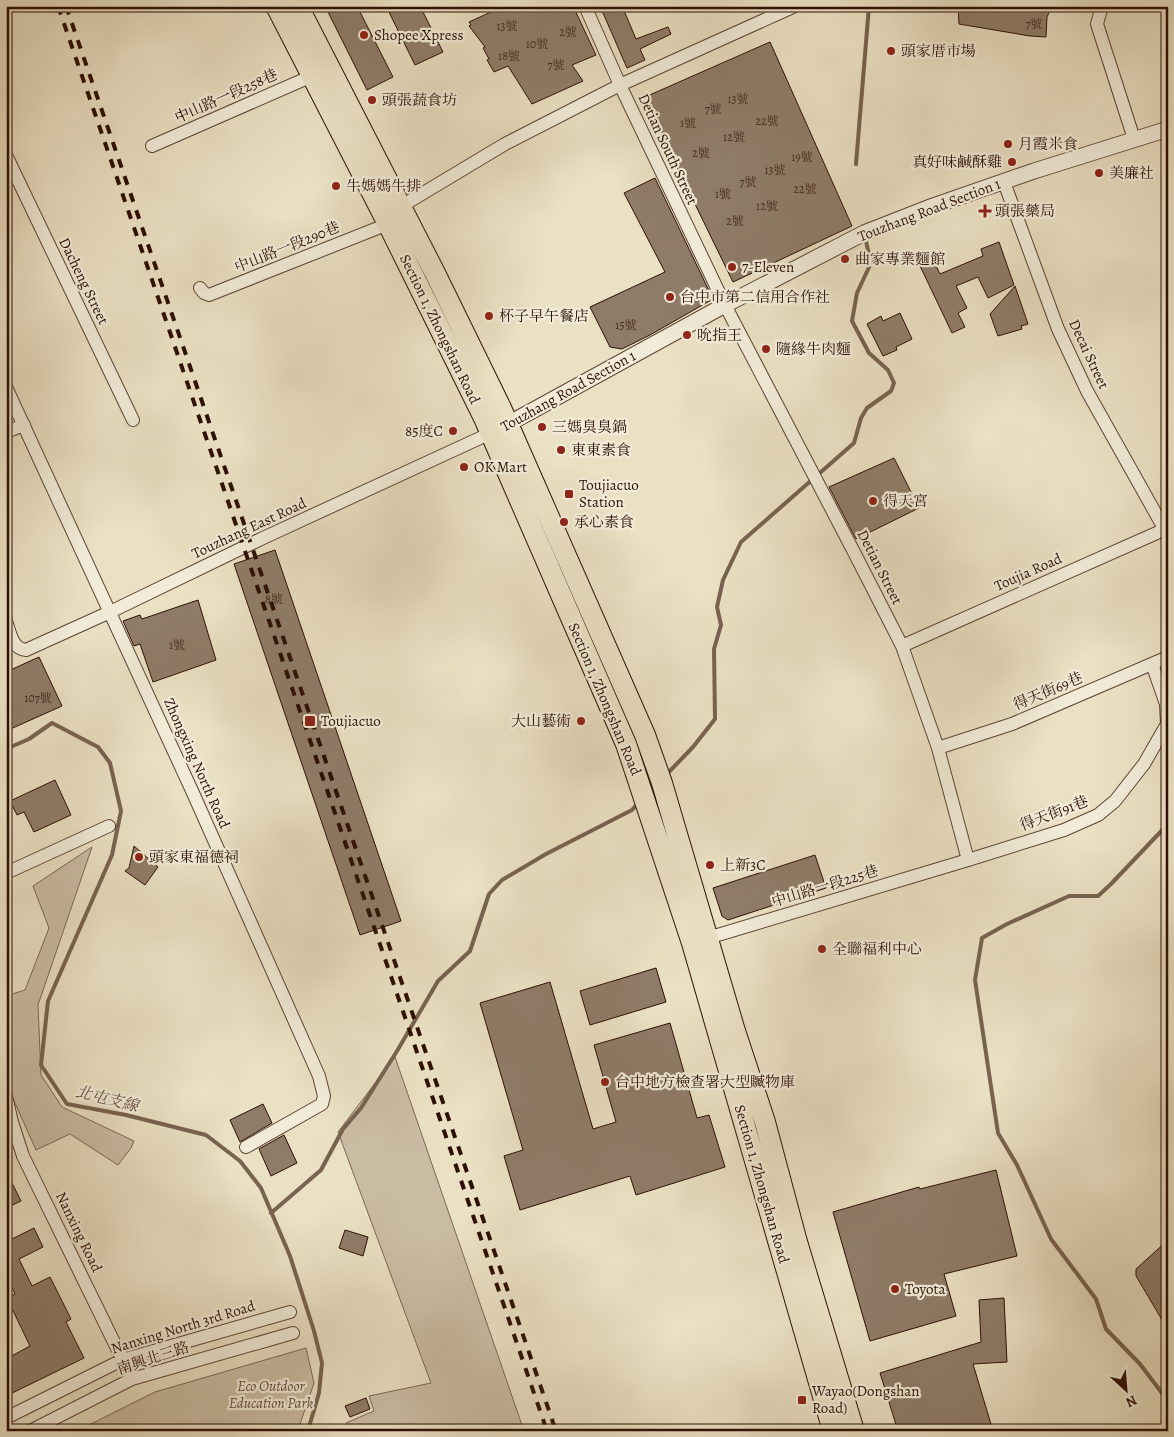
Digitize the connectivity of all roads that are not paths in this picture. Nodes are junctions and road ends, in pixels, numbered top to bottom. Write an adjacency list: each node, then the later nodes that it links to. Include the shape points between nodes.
1 (276, 6): 7 (main road, Section 1, Zhongshan Road)
2 (298, 6): 14 (main road, Section 1, Zhongshan Road)
3 (585, 6): 8 (street, Detian South Street)
4 (795, 6): 6 (street)
5 (1102, 6): 10 (street, via 1098,24)
6 (781, 10): 8 (street)
7 (312, 76): 11 (street, 中山路一段258巷); 15 (main road, Section 1, Zhongshan Road)
8 (620, 85): 14 (street, via 505,144); 17 (street, Detian South Street)
9 (1168, 129): 10 (street, Touzhang Road Section 1)
10 (1134, 140): 13 (street, Touzhang Road Section 1)
11 (152, 146)
12 (6, 155): 19 (street, Dacheng Street)
13 (1004, 182): 17 (street, Touzhang Road Section 1, via 864,233); 23 (street, Decai Street, via 1058,329 1086,390)
14 (400, 207): 21 (main road, Section 1, Zhongshan Road, via 460,322)
15 (388, 224): 16 (street, 中山路一段290巷, via 209,295); 21 (main road, Section 1, Zhongshan Road)
16 (200, 288)
17 (725, 305): 21 (street, Touzhang Road Section 1); 26 (street, Detian Street)
18 (6, 387): 20 (street, Zhongxing North Road)
19 (133, 420)
20 (24, 425): 22 (street); 24 (street, Zhongxing North Road)
21 (500, 429): 24 (street, Touzhang East Road); 33 (main road, Section 1, Zhongshan Road, via 645,735 662,783)
22 (6, 432)
23 (1166, 529): 26 (street, Toujia Road)
24 (110, 612): 25 (street, Touzhang East Road, via 26,650 16,647); 35 (street, Zhongxing North Road, via 319,1076 324,1096 322,1104)
25 (6, 621)
26 (902, 646): 29 (street, Detian Street)
27 (1168, 657): 28 (street, 得天街69巷)
28 (1152, 664): 29 (street, 得天街69巷, via 1012,724); 31 (street, 得天街91巷, via 1166,704 1167,724 1144,764 1115,801 1098,815 1064,830)
29 (938, 748): 31 (street, Detian Street)
30 (109, 826): 32 (street)
31 (968, 860): 33 (street, 中山路一段225巷)
32 (6, 873)
33 (700, 940): 42 (main road, Section 1, Zhongshan Road); 43 (main road, Section 1, Zhongshan Road, via 765,1122)
34 (6, 1096): 38 (street, Nanxing Road, via 23,1156)
35 (246, 1147)
36 (290, 1312): 38 (street, Nanxing North 3rd Road)
37 (293, 1333): 39 (street, 南興北三路)
38 (122, 1360): 39 (street, Nanxing Road); 40 (street, Nanxing North 3rd Road)
39 (132, 1379): 41 (street, 南興北三路)
40 (6, 1418)
41 (30, 1431)
42 (833, 1431)
43 (854, 1431)

